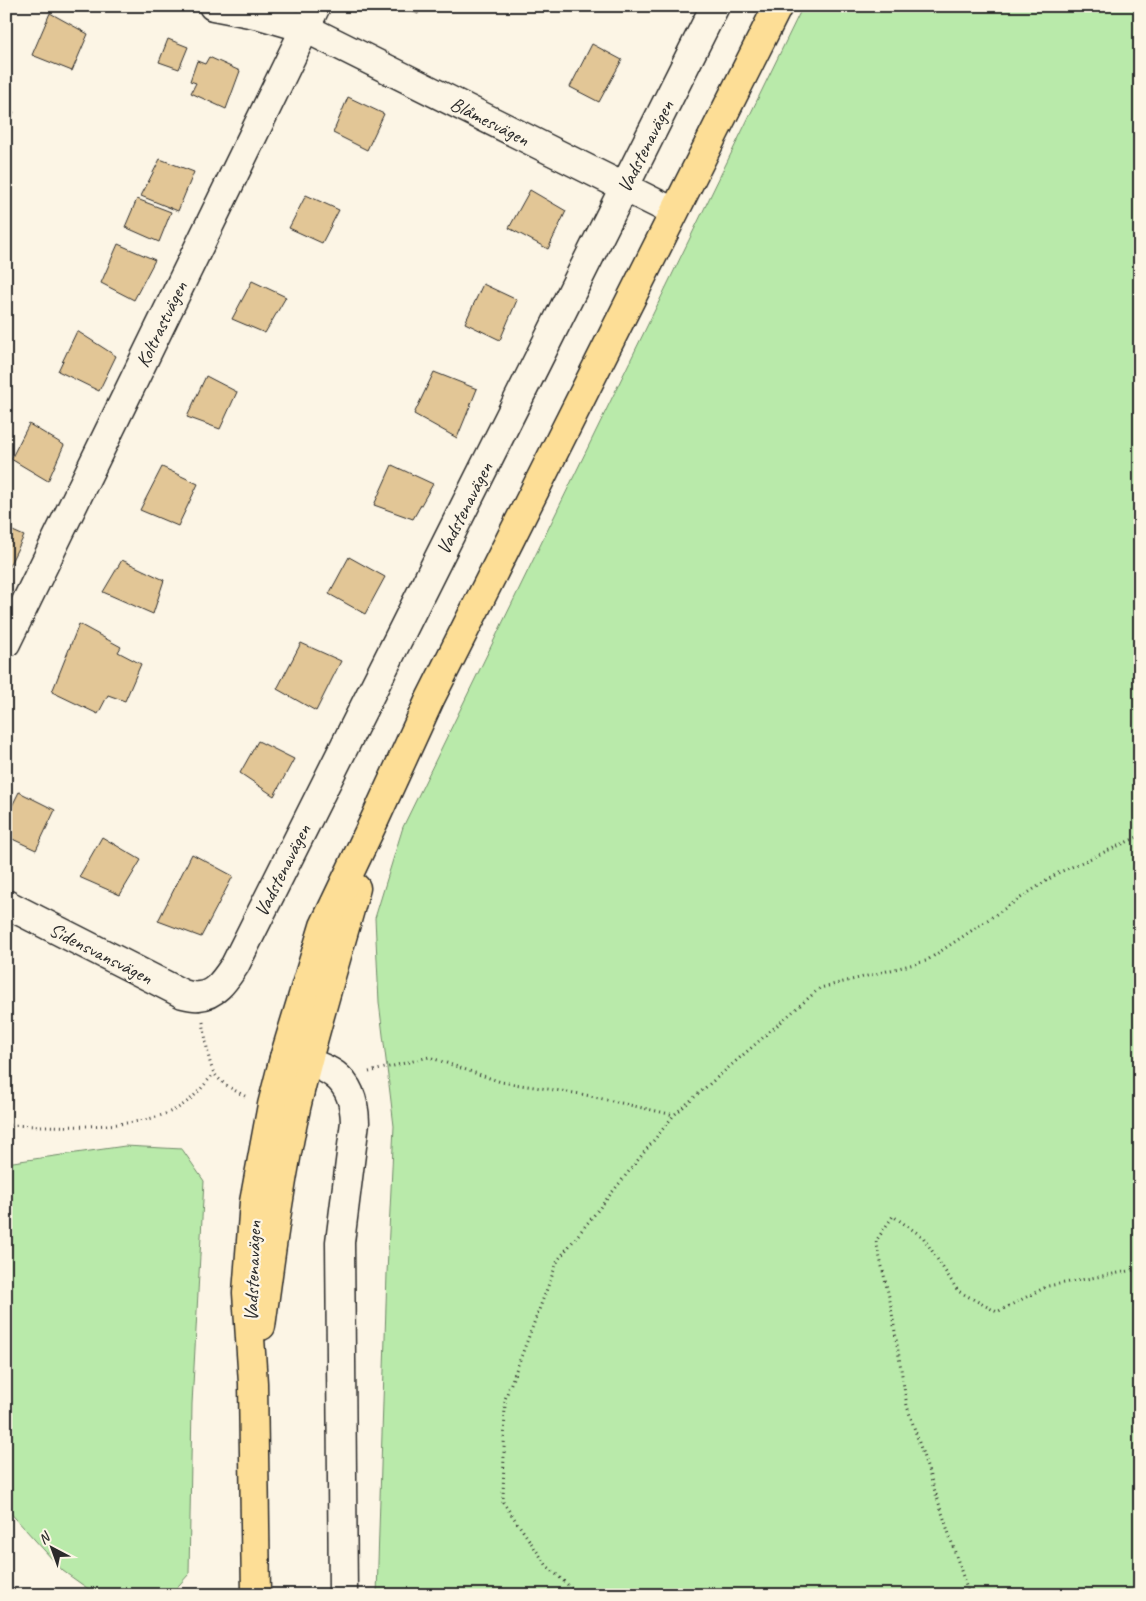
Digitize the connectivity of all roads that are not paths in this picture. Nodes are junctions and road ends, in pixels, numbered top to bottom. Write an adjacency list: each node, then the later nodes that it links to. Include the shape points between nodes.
1 (213, 6): 4 (street, via 260,15)
2 (715, 6): 5 (street, Vadstenavägen)
3 (778, 6): 6 (main road, Vadstenavägen)
4 (311, 17): 5 (street, Blåmesvägen); 7 (street, Koltrastvägen)
5 (624, 188): 6 (street, Blåmesvägen); 9 (street, Vadstenavägen, via 235,965 222,983 210,993)
6 (674, 212): 10 (main road, Vadstenavägen, via 430,699 324,926)
7 (6, 643)
8 (6, 904): 9 (street, Sidensvansvägen, via 182,994)
9 (198, 997)
10 (295, 1060): 11 (main road, Vadstenavägen, via 272,1105 254,1202 247,1293 253,1383); 12 (street, via 318,1065 333,1074 346,1086 354,1108 340,1242)
11 (253, 1589)
12 (343, 1595)

